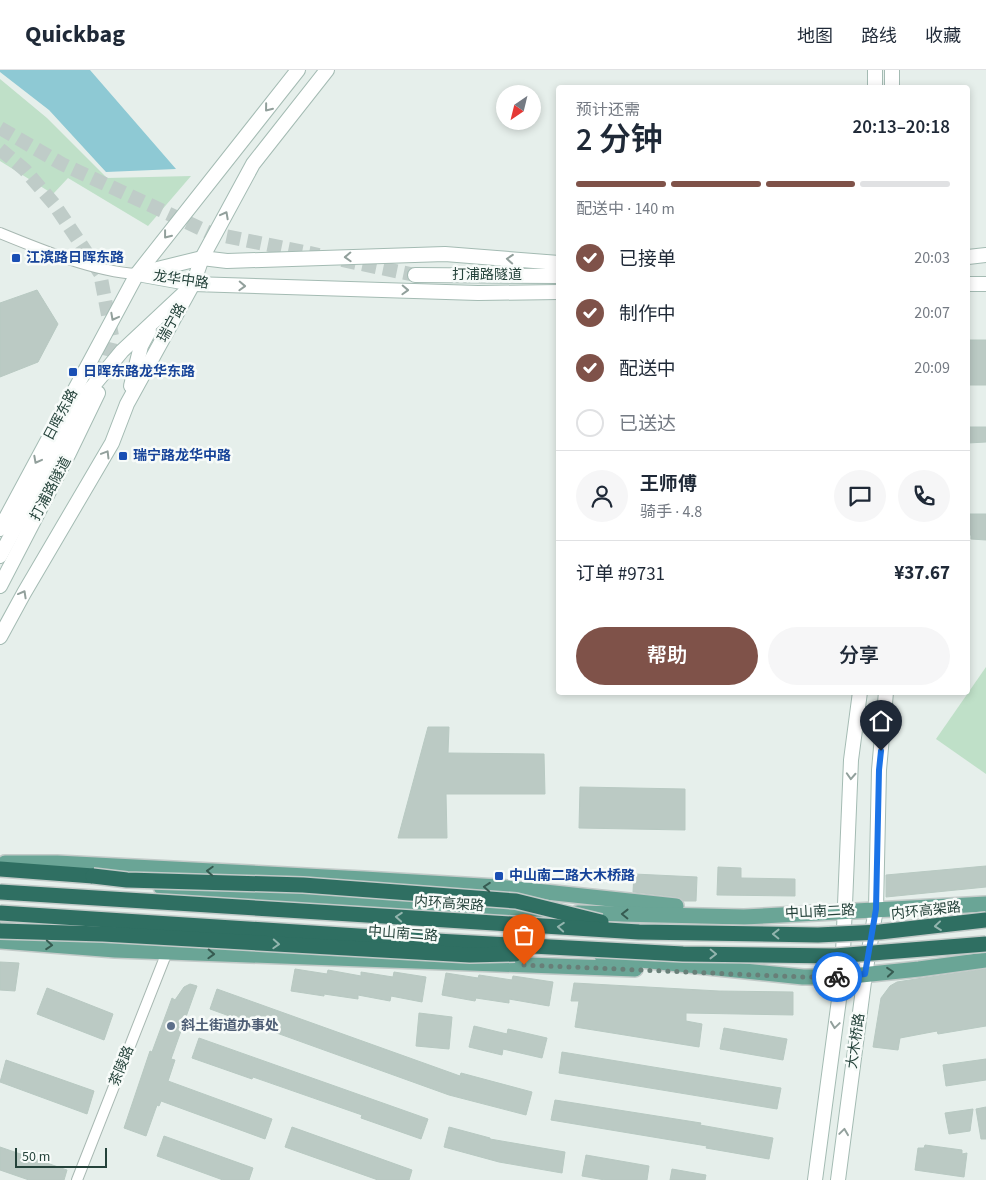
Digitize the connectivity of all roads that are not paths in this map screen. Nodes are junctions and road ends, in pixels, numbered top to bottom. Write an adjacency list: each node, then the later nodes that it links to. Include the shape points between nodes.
1 (298, 70): 12 (main road, one-way to 12)
2 (327, 70): 10 (main road, 瑞宁路, one-way to 2, via 252,164)
3 (875, 70): 5 (main road)
4 (892, 70): 6 (main road)
5 (875, 85)
6 (892, 85)
7 (0, 233): 12 (street, via 96,266)
8 (986, 256): 9 (main road)
9 (970, 257)
10 (202, 258): 11 (main road, 龙华中路, one-way to 10, via 445,254 227,261); 12 (main road, 龙华中路); 15 (main road, 瑞宁路)
11 (556, 263)
12 (137, 274): 15 (main road, 龙华中路); 22 (main road, 日晖东路, one-way to 22)
13 (415, 275): 14 (main road, 打浦路隧道)
14 (556, 276)
15 (193, 284): 18 (main road, 龙华中路, one-way to 18, via 478,293); 19 (main road, 日晖东路); 21 (main road, 瑞宁路)
16 (970, 284): 17 (main road)
17 (986, 284)
18 (556, 292)
19 (156, 320): 21 (main road, 日晖东路, via 141,346); 23 (main road, 日晖东路, via 122,351 88,392)
20 (99, 391): 24 (main road, 打浦路隧道)
21 (127, 404): 25 (main road, 瑞宁路, one-way to 21, via 112,443)
22 (0, 529)
23 (0, 556)
24 (0, 586)
25 (0, 637)
26 (860, 695): 33 (main road, 大木桥路, one-way to 33, via 851,760)
27 (886, 695): 32 (main road, 大木桥路, via 879,770)
28 (0, 864): 35 (main road, 中山南二路, one-way to 28, via 698,908 498,887 57,863)
29 (0, 870): 35 (main road, 中山南二路, one-way to 29, via 501,912 253,896); 39 (highway, bridge, via 127,880 303,885 516,902)
30 (0, 892): 39 (highway, 内环高架路, one-way to 30, bridge)
31 (986, 904): 32 (main road, 中山南二路)
32 (876, 909): 33 (main road, 中山南二路); 45 (main road, 大木桥路)
33 (844, 911): 35 (main road, 中山南二路); 47 (main road, 大木桥路)
34 (0, 913): 43 (highway, bridge)
35 (744, 917)
36 (986, 920): 39 (highway, 内环高架路, one-way to 39, bridge, via 880,932 818,935)
37 (0, 921): 46 (main road, 中山南二路, via 408,932 561,952)
38 (0, 931): 43 (highway, one-way to 43, bridge, via 470,955)
39 (639, 932)
40 (0, 942): 42 (main road, 中山南二路, one-way to 42)
41 (986, 944): 43 (highway, one-way to 41, bridge, via 834,956)
42 (168, 952): 46 (main road, 中山南二路, one-way to 46); 48 (street, 茶陵路)
43 (644, 952)
44 (986, 960): 45 (main road, 中山南二路, one-way to 44)
45 (865, 974): 47 (main road, 中山南二路); 50 (main road, 大木桥路, one-way to 45)
46 (803, 977): 47 (main road, 中山南二路)
47 (842, 977): 49 (main road, 大木桥路, one-way to 49)
48 (77, 1180)
49 (815, 1180)
50 (838, 1180)

